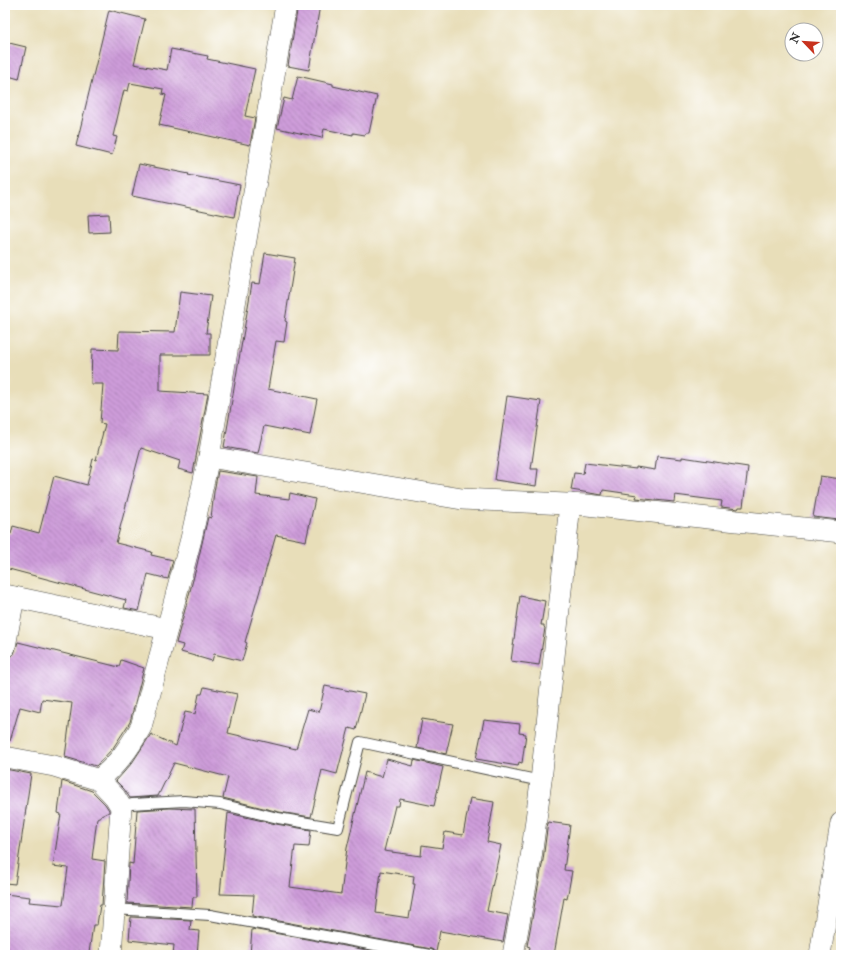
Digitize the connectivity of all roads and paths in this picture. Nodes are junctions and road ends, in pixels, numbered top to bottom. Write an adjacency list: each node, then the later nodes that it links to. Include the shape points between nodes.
1 (286, 5): 2 (street)
2 (209, 457): 3 (street, via 462,499); 6 (street, via 192,538)
3 (570, 504): 4 (street); 10 (street)
4 (841, 532)
5 (9, 596): 6 (street); 7 (street)
6 (167, 629): 9 (street, via 141,727 119,762)
7 (5, 647)
8 (5, 757): 9 (street, via 54,766)
9 (99, 780): 11 (street)
10 (541, 781): 11 (lane, via 360,742 338,828 278,818 220,804 184,801); 16 (street, via 531,858)
11 (121, 807): 13 (street)
12 (841, 823): 17 (street)
13 (114, 909): 14 (street); 15 (lane, via 210,915)
14 (111, 955)
15 (430, 955)
16 (513, 955)
17 (820, 955)

